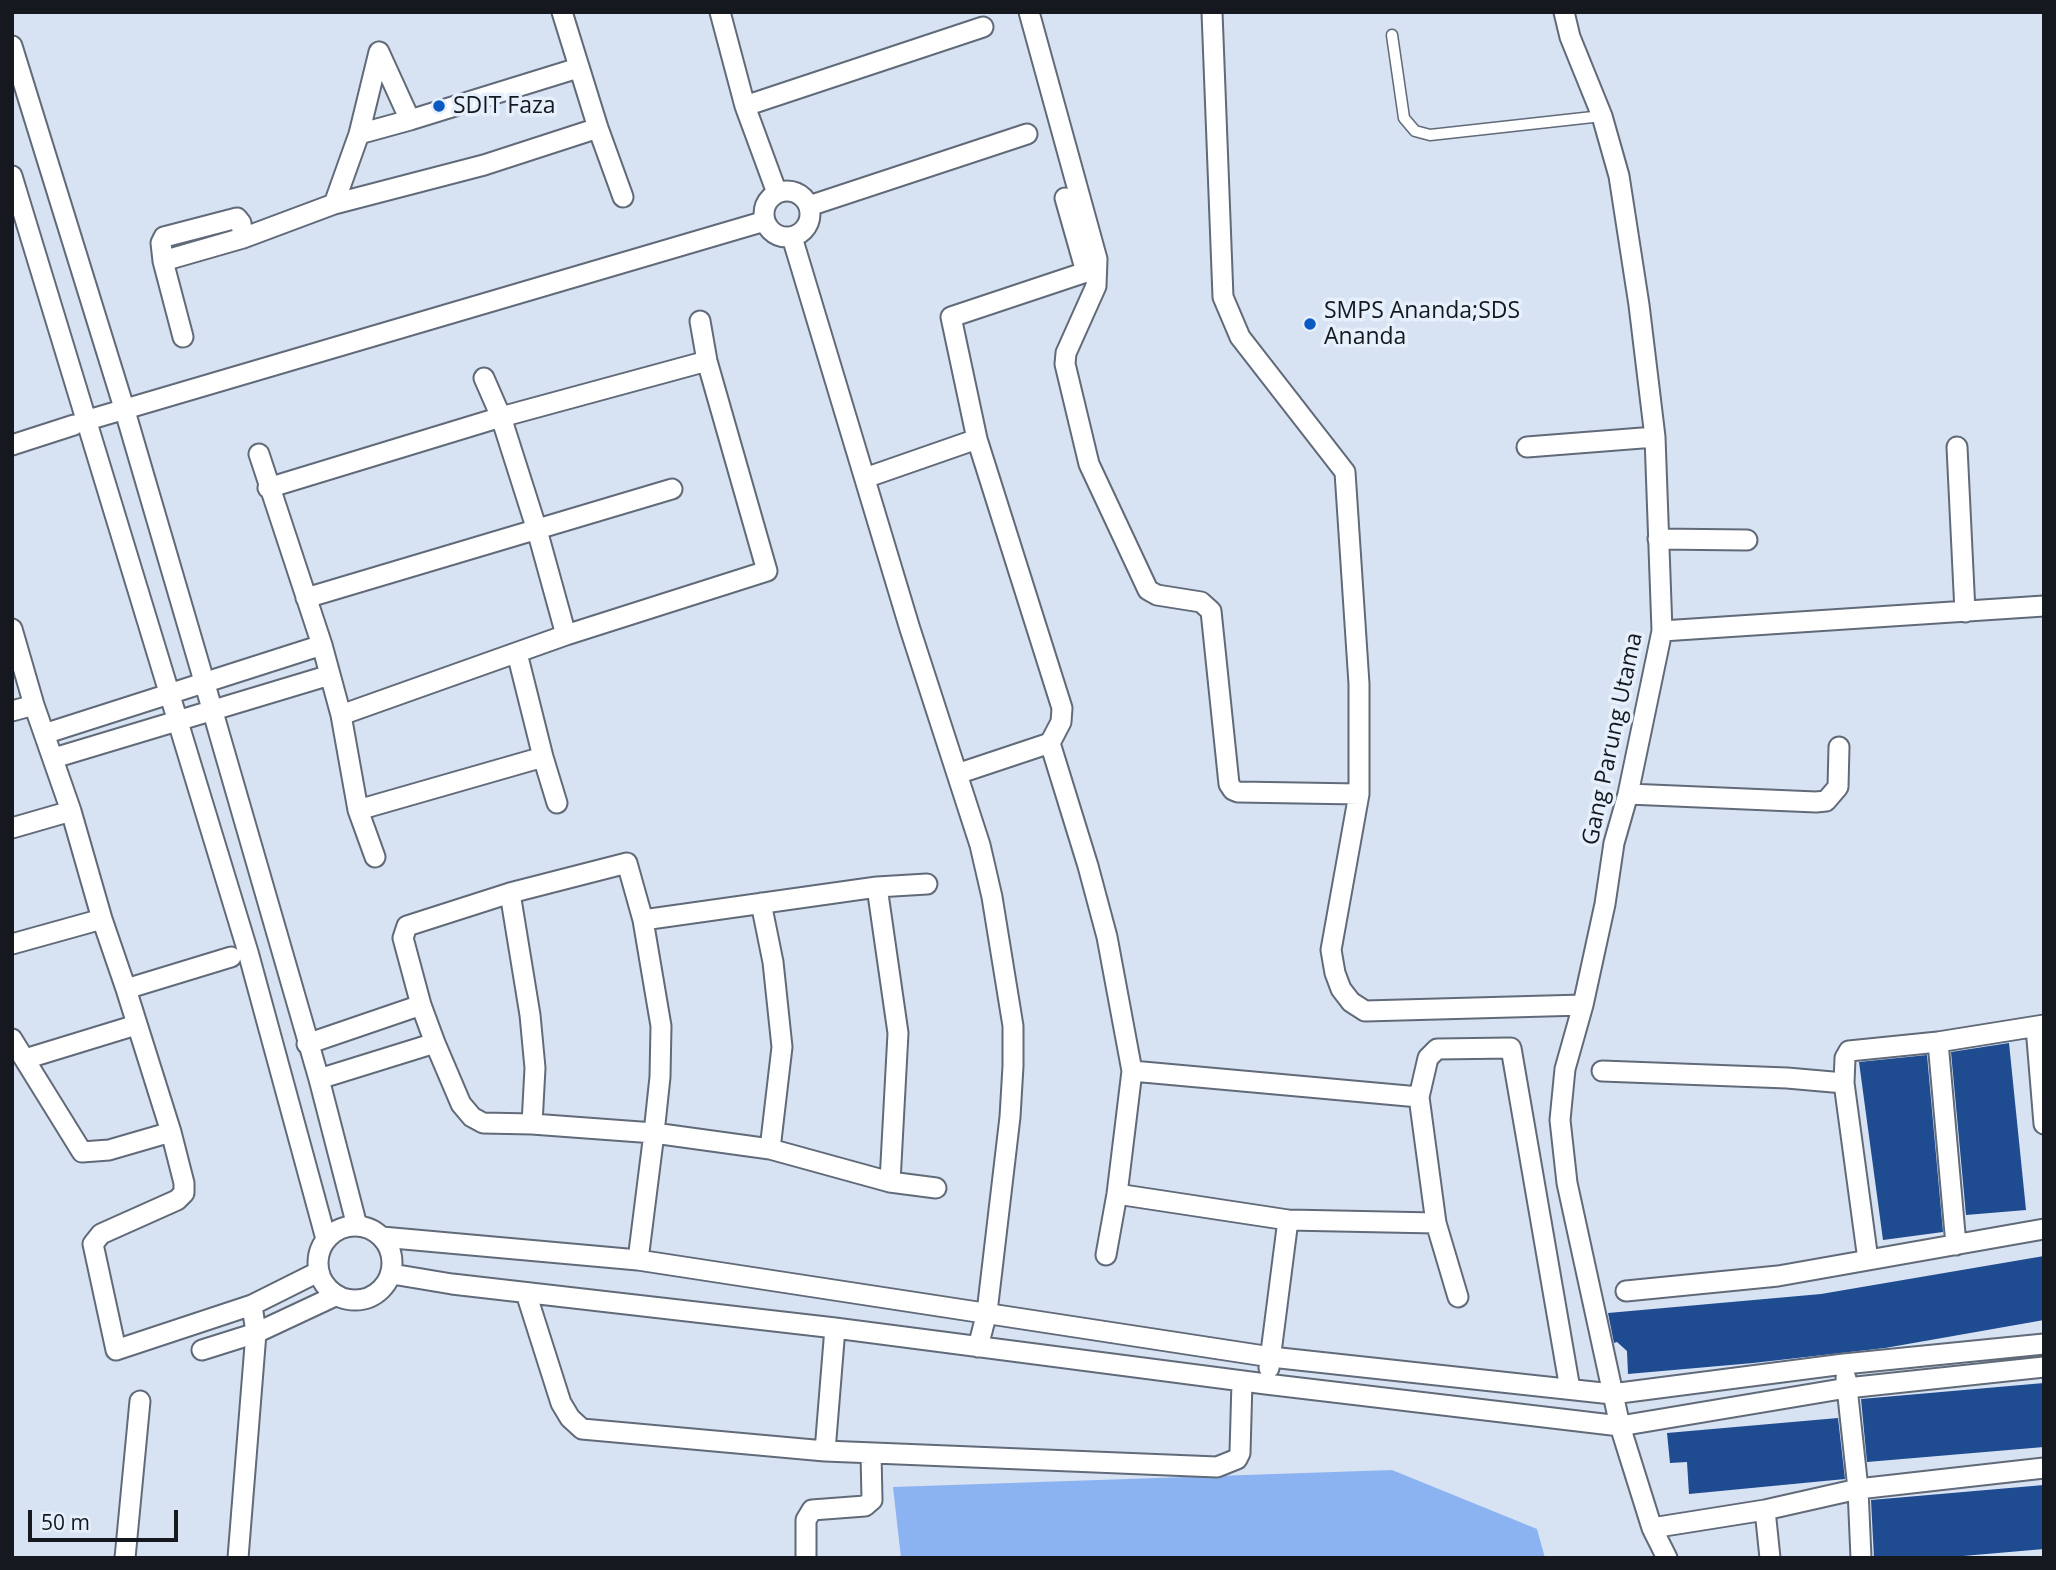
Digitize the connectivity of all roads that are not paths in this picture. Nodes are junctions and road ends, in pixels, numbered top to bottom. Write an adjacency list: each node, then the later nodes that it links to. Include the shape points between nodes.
1 (562, 12): 9 (street)
2 (720, 12): 10 (street)
3 (1029, 12): 65 (street, via 1097,260 1096,286 1065,364 1089,464 1148,590 1157,596 1201,602 1211,611 1233,790)
4 (1212, 12): 65 (street, via 1223,297 1240,337 1345,472 1359,684)
5 (1564, 12): 11 (street, Gang Parung Utama)
6 (983, 27): 10 (street)
7 (1392, 35): 11 (lane, via 1404,118 1415,131 1430,135)
8 (12, 46): 28 (street)
9 (578, 68): 12 (street); 13 (street)
10 (745, 106): 17 (street)
11 (1602, 116): 31 (street, Gang Parung Utama, via 1619,176)
12 (410, 120): 14 (street); 14 (street, via 379,52)
13 (597, 128): 18 (street); 20 (street, via 484,165)
14 (359, 134): 20 (street)
15 (1027, 134): 21 (street)
16 (12, 176): 30 (street)
17 (777, 193): 21 (street, via 796,192); 22 (street, via 765,205)
18 (624, 197)
19 (1065, 198): 32 (street, via 1086,272 951,317)
20 (334, 204): 25 (street, via 243,238 237,218 164,237 163,261)
21 (809, 206): 23 (street, via 807,225)
22 (765, 221): 23 (street, via 771,231); 28 (street)
23 (792, 237): 37 (street)
24 (700, 321): 26 (street)
25 (183, 337)
26 (707, 361): 29 (street); 48 (street, via 766,571)
27 (484, 378): 29 (street)
28 (125, 411): 30 (street); 52 (street)
29 (501, 417): 38 (street); 40 (street)
30 (81, 423): 33 (street); 53 (street)
31 (1655, 437): 34 (street); 41 (street, Gang Parung Utama)
32 (977, 439): 37 (street); 60 (street, via 1062,708)
33 (12, 445)
34 (1527, 447)
35 (1957, 447): 45 (street)
36 (259, 454): 38 (street)
37 (865, 478): 64 (street)
38 (268, 488): 43 (street)
39 (672, 489): 40 (street)
40 (537, 530): 43 (street); 48 (street)
41 (1658, 539): 42 (street); 47 (street, Gang Parung Utama)
42 (1746, 540)
43 (306, 598): 49 (street)
44 (2044, 606): 45 (street)
45 (1965, 612): 47 (street)
46 (12, 629): 54 (street)
47 (1662, 631): 66 (street, Gang Parung Utama)
48 (566, 635): 50 (street)
49 (321, 645): 51 (street); 52 (street)
50 (517, 653): 57 (street); 62 (street)
51 (330, 675): 55 (street); 57 (street)
52 (204, 681): 53 (street); 55 (street)
53 (170, 692): 58 (street); 59 (street)
54 (34, 705): 56 (street); 59 (street)
55 (212, 710): 58 (street); 88 (street)
56 (12, 711)
57 (341, 715): 68 (street)
58 (178, 720): 63 (street); 108 (street, via 248,952)
59 (44, 734): 63 (street)
60 (1050, 743): 64 (street); 91 (street, via 1107,937)
61 (1839, 747): 66 (street, via 1838,787 1826,801)
62 (543, 757): 67 (street); 68 (street)
63 (54, 758): 69 (street)
64 (957, 774): 120 (street, via 992,897 1013,1026 1010,1117)
65 (1359, 794): 82 (street, via 1331,950 1341,989 1351,1002 1365,1011)
66 (1628, 794): 82 (street, Gang Parung Utama)
67 (557, 803)
68 (358, 810): 71 (street)
69 (71, 811): 70 (street); 76 (street)
70 (12, 828)
71 (376, 857)
72 (927, 884): 73 (street)
73 (877, 887): 75 (street); 100 (street, via 898,1033)
74 (510, 893): 77 (street, via 627,863); 81 (street, via 407,926 403,938); 95 (street, via 530,1015 535,1068)
75 (761, 903): 77 (street); 99 (street, via 782,1047)
76 (102, 919): 78 (street); 80 (street)
77 (643, 920): 98 (street, via 661,1026)
78 (12, 944)
79 (231, 957): 80 (street)
80 (127, 989): 83 (street)
81 (421, 1005): 87 (street); 88 (street)
82 (1583, 1005): 133 (street, Gang Parung Utama, via 1565,1069 1560,1120 1567,1183)
83 (136, 1025): 89 (street); 97 (street)
84 (2040, 1026): 86 (street); 96 (street)
85 (12, 1039): 89 (street)
86 (1938, 1042): 93 (street, via 1849,1051); 109 (street)
87 (435, 1043): 92 (street); 95 (street, via 461,1104 472,1117 483,1122)
88 (307, 1044): 92 (street)
89 (25, 1059): 97 (street, via 82,1152 109,1150)
90 (1602, 1070): 93 (street)
91 (1132, 1071): 94 (street); 102 (street)
92 (319, 1079): 105 (street)
93 (1844, 1083): 112 (street)
94 (1419, 1097): 104 (street); 132 (street, via 1428,1058 1437,1049 1511,1048)
95 (533, 1124): 98 (street)
96 (2044, 1124)
97 (171, 1132): 119 (street, via 184,1193 172,1203 101,1234 93,1244 116,1350)
98 (654, 1133): 99 (street); 111 (street)
99 (770, 1149): 100 (street)
100 (890, 1182): 101 (street)
101 (936, 1188)
102 (1117, 1194): 103 (street); 110 (street)
103 (1288, 1220): 104 (street); 126 (street)
104 (1436, 1223): 118 (street)
105 (356, 1226): 107 (street); 108 (street, via 340,1229)
106 (2044, 1229): 109 (street)
107 (382, 1237): 111 (street); 114 (street, via 392,1254)
108 (326, 1239): 113 (street, via 318,1255)
109 (1956, 1245): 112 (street)
110 (1106, 1255)
111 (638, 1260): 120 (street)
112 (1868, 1260): 115 (street, via 1778,1276)
113 (318, 1272): 117 (street); 119 (street)
114 (392, 1274): 116 (street); 117 (street, via 379,1294 358,1302)
115 (1626, 1291)
116 (526, 1293): 121 (street); 136 (street, via 561,1403 582,1429)
117 (335, 1296): 122 (street)
118 (1458, 1297)
119 (252, 1306): 122 (street)
120 (987, 1312): 124 (street); 126 (street)
121 (835, 1328): 124 (street); 136 (street)
122 (256, 1333): 125 (street); 143 (street)
123 (2044, 1344): 127 (street)
124 (978, 1346): 129 (street)
125 (202, 1350)
126 (1270, 1357): 130 (street); 132 (street)
127 (1844, 1364): 131 (street); 133 (street)
128 (2044, 1367): 131 (street)
129 (1242, 1381): 130 (street); 137 (street, via 1240,1452 1237,1459 1217,1467)
130 (1266, 1384): 135 (street)
131 (1847, 1388): 135 (street); 139 (street)
132 (1570, 1389): 133 (street)
133 (1612, 1394): 135 (street, Gang Parung Utama)
134 (140, 1401): 142 (street)
135 (1620, 1426): 141 (street, Gang Parung Utama)
136 (825, 1451): 137 (street)
137 (871, 1453): 144 (street, via 872,1500 864,1506 812,1510 806,1520)
138 (2044, 1468): 139 (street)
139 (1857, 1489): 140 (street); 147 (street)
140 (1765, 1510): 141 (street); 146 (street)
141 (1652, 1528): 145 (street, Gang Parung Utama)
142 (125, 1558)
143 (238, 1558)
144 (806, 1558)
145 (1667, 1558)
146 (1770, 1558)
147 (1861, 1558)

